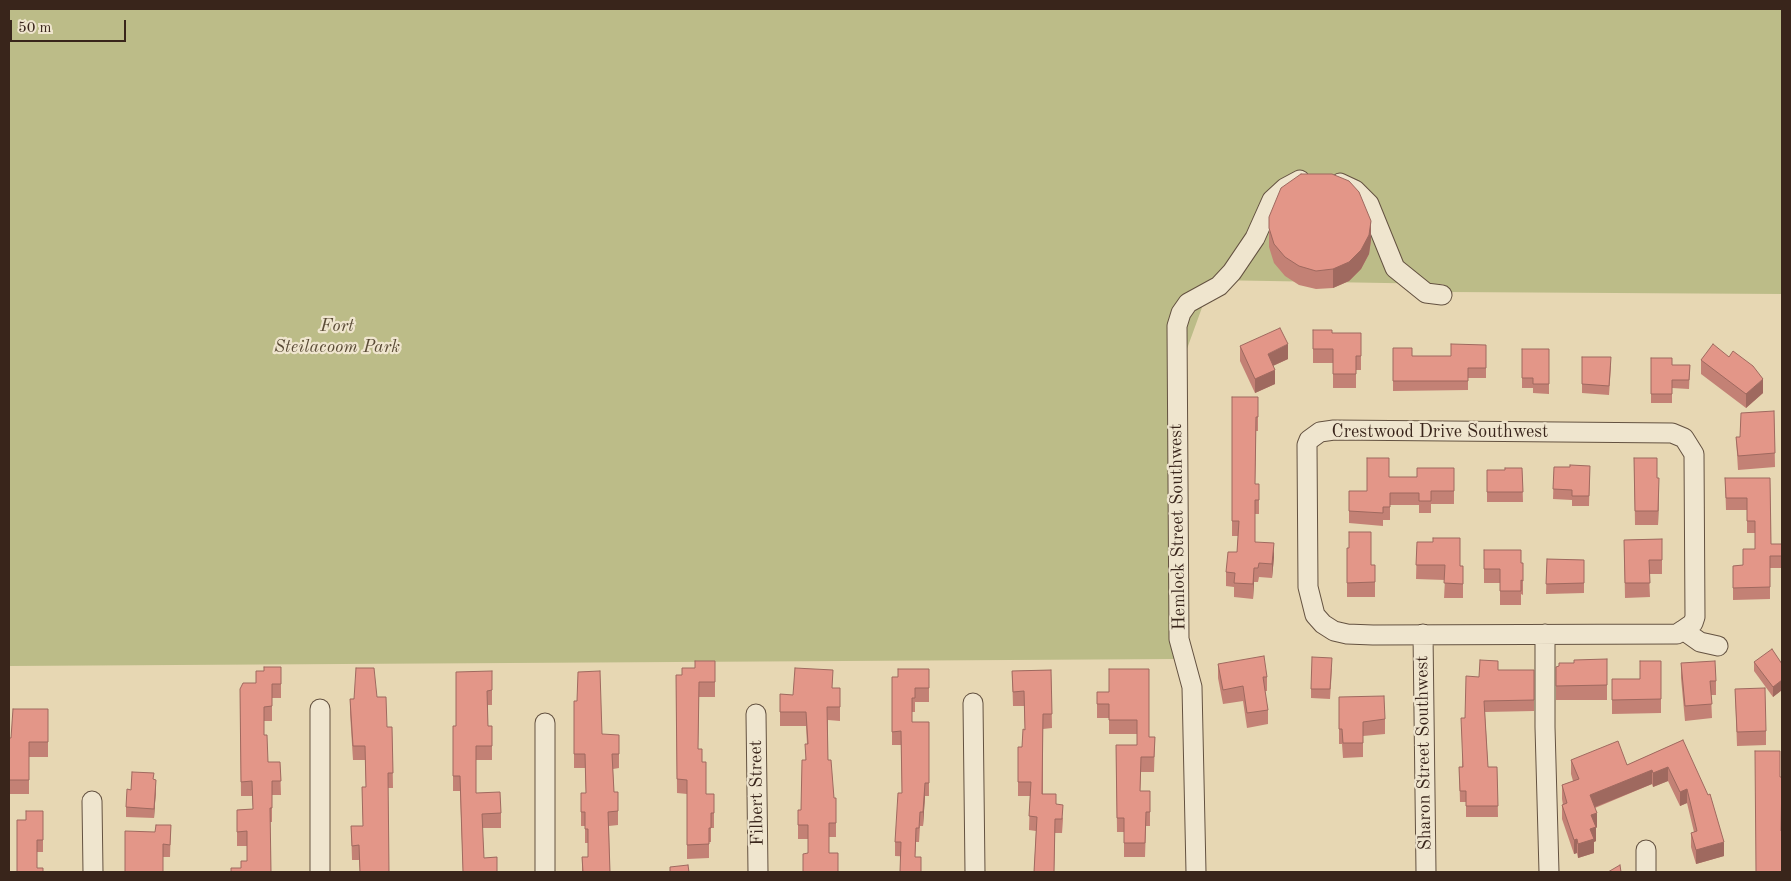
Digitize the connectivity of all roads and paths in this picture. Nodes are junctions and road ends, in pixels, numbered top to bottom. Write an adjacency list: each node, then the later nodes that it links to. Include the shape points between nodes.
1 (1442, 295): 17 (street, Hemlock Street Southwest, via 1426,293 1395,268 1369,204 1355,190 1334,181 1298,180 1272,200 1255,238 1232,272 1218,286 1188,303 1181,314 1176,336 1178,639 1192,687)
2 (1683, 630): 3 (street, Crestwood Drive Southwest, via 1695,618 1694,454 1684,438 1672,434 1320,432 1307,444 1308,587 1316,615 1322,624 1347,634); 4 (street, Crestwood Drive Southwest, via 1677,634); 5 (street, via 1700,642)
3 (1423, 634): 4 (street, Crestwood Drive Southwest); 18 (street, Sharon Street Southwest)
4 (1545, 634): 19 (street)
5 (1718, 646)
6 (973, 703): 16 (street)
7 (320, 709): 13 (street)
8 (756, 714): 15 (street, Filbert Street)
9 (545, 723): 14 (street)
10 (92, 801): 12 (street)
11 (1646, 850): 20 (street)
12 (93, 872)
13 (320, 872)
14 (545, 872)
15 (758, 872)
16 (975, 872)
17 (1196, 872)
18 (1426, 872)
19 (1549, 872)
20 (1646, 872)

